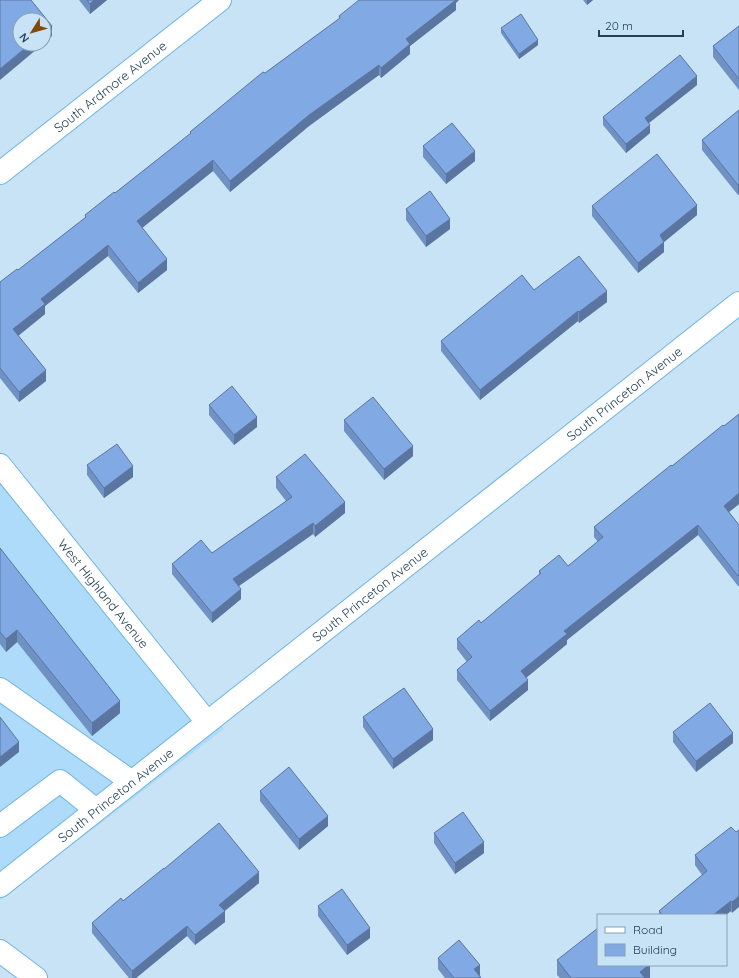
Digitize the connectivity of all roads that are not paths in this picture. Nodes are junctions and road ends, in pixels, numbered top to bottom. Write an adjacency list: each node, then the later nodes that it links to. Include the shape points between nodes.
1 (220, 0): 2 (street, South Ardmore Avenue)
2 (1, 171)
3 (739, 303): 6 (street, South Princeton Avenue)
4 (3, 475): 6 (street, West Highland Avenue)
5 (0, 690): 7 (street)
6 (207, 722): 7 (street, South Princeton Avenue)
7 (132, 782): 8 (street, South Princeton Avenue)
8 (96, 810): 9 (street, via 60,781); 10 (street, South Princeton Avenue)
9 (0, 826)
10 (0, 886)
11 (0, 951): 12 (street)
12 (36, 978)

